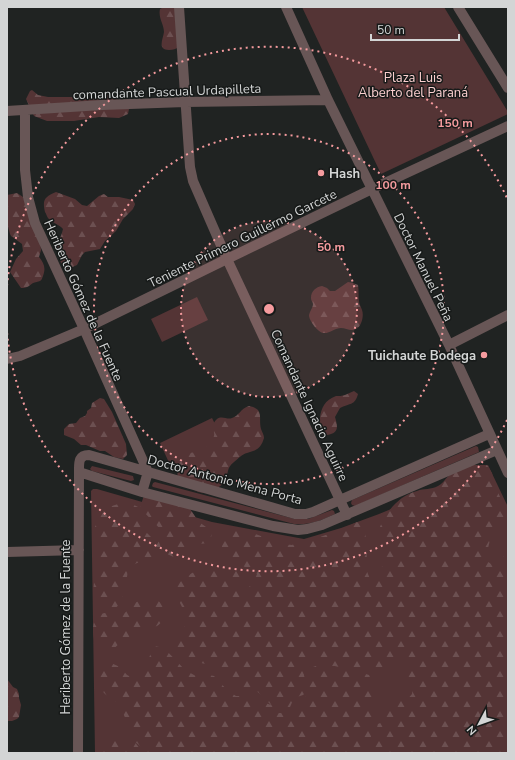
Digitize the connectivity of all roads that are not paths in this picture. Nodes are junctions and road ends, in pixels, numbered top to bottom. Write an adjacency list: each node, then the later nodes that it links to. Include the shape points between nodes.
1 (179, 7): 6 (street, Comandante Ignacio Aguirre)
2 (286, 7): 5 (street, Doctor Manuel Peña)
3 (458, 7): 4 (street)
4 (508, 88)
5 (328, 100): 6 (street, comandante Pascual Urdapilleta); 10 (street, Doctor Manuel Peña)
6 (185, 102): 7 (street, comandante Pascual Urdapilleta); 11 (street, Comandante Ignacio Aguirre, via 193,181)
7 (25, 110): 8 (street, comandante Pascual Urdapilleta); 13 (street, Heriberto Gómez de la Fuente, via 25,170 28,197 35,223)
8 (7, 111)
9 (508, 126): 10 (street, Teniente Primero Guillermo Garcete)
10 (372, 189): 11 (street, Teniente Primero Guillermo Garcete); 14 (street, Doctor Manuel Peña)
11 (227, 259): 13 (street, Teniente Primero Guillermo Garcete); 23 (street, Comandante Ignacio Aguirre)
12 (508, 315): 14 (street)
13 (84, 329): 15 (street, Teniente Primero Guillermo Garcete); 20 (street, Heriberto Gómez de la Fuente)
14 (449, 345): 16 (street, Doctor Manuel Peña)
15 (7, 359)
16 (489, 434): 17 (street, Doctor Manuel Peña); 23 (street, Doctor Antonio Mena Porta)
17 (497, 450): 21 (street, Doctor Manuel Peña); 24 (street)
18 (84, 455): 19 (street, Heriberto Gómez de la Fuente, via 79,462); 20 (street, Doctor Antonio Mena Porta)
19 (79, 472): 22 (street); 25 (street, Heriberto Gómez de la Fuente)
20 (148, 472): 22 (street); 23 (street, Doctor Antonio Mena Porta, via 295,514 313,512)
21 (508, 473)
22 (142, 492): 24 (street, via 273,526 298,530 322,525)
23 (340, 500): 24 (street, Comandante Ignacio Aguirre)
24 (347, 515)
25 (79, 550): 26 (street); 27 (street, Heriberto Gómez de la Fuente)
26 (7, 552)
27 (78, 753)

